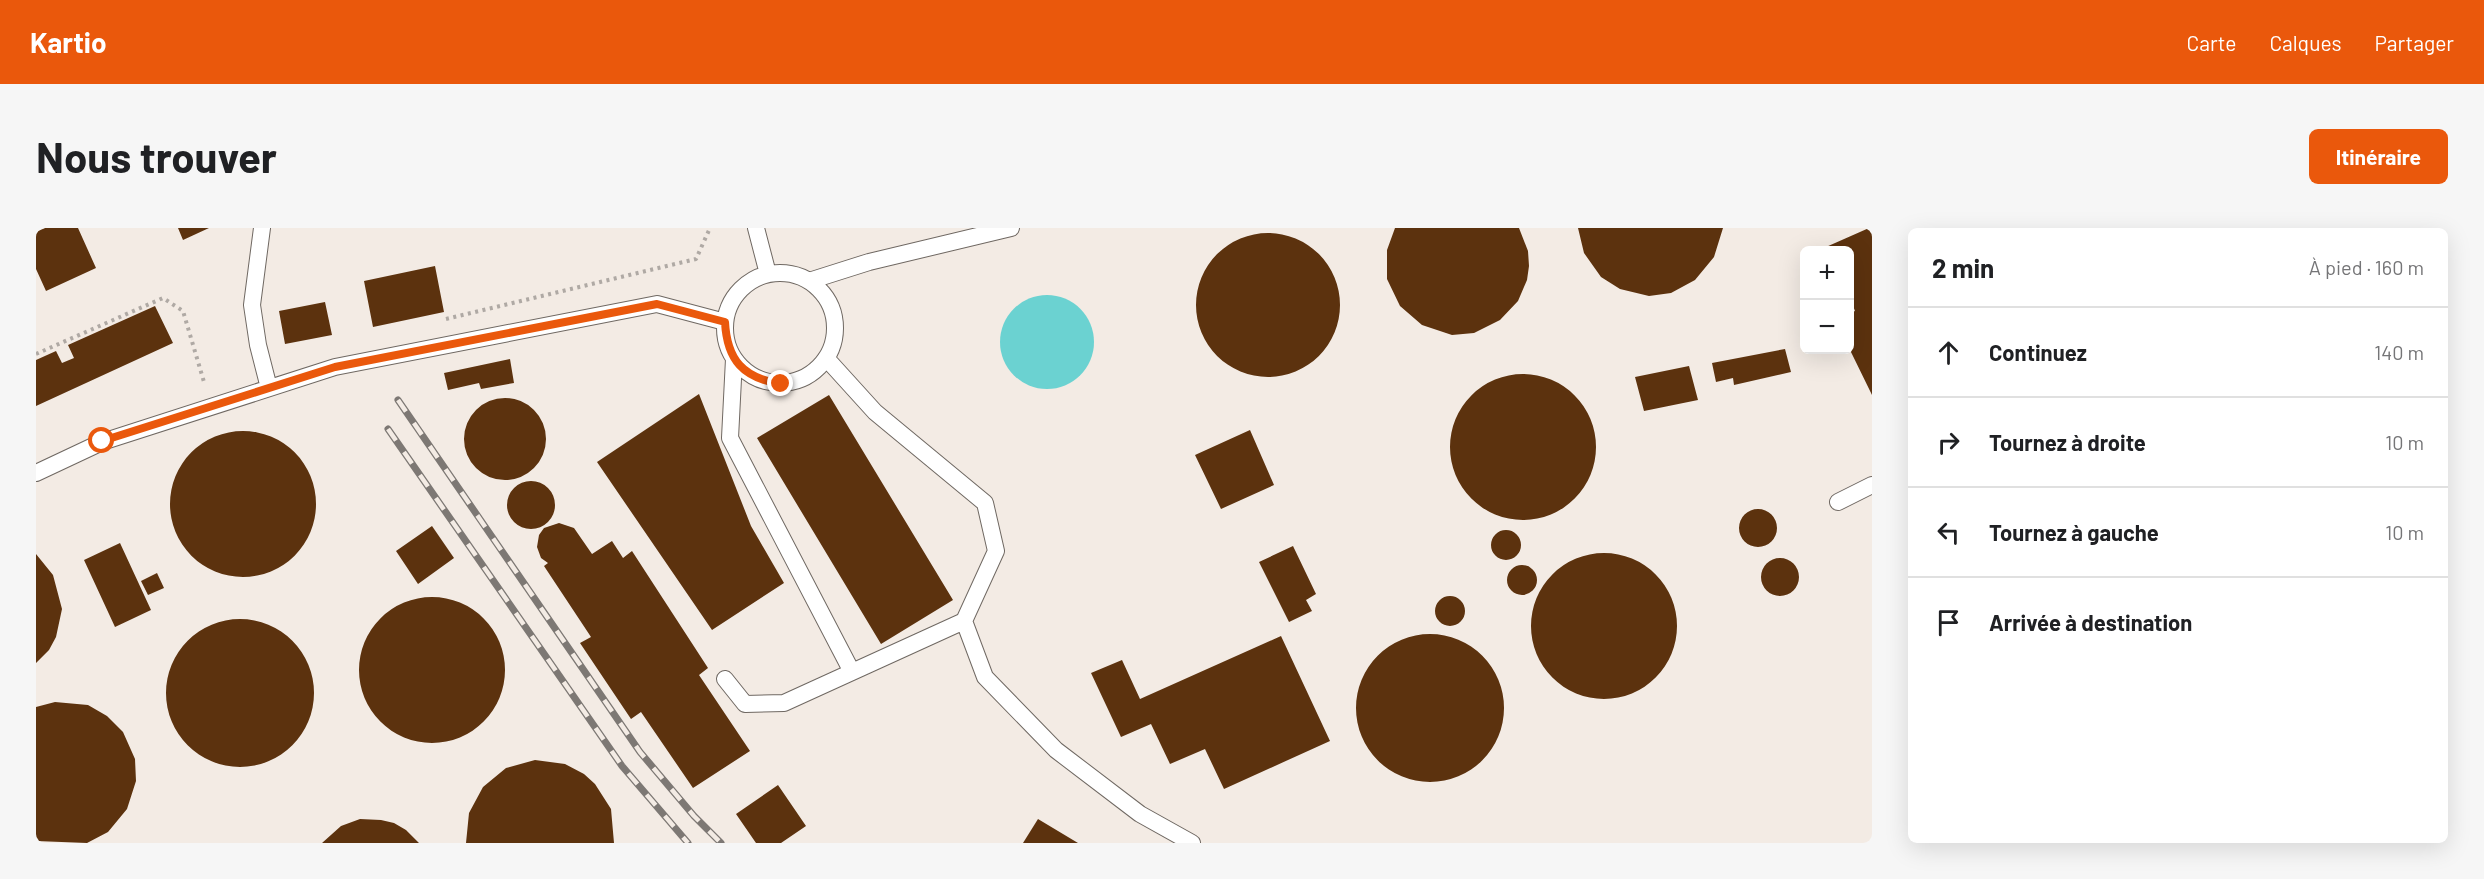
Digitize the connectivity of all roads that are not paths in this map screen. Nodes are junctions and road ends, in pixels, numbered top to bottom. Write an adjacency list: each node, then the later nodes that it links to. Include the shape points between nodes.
1 (262, 228): 9 (lane, via 252,305)
2 (756, 228): 4 (lane)
3 (1011, 228): 5 (lane, via 869,261)
4 (768, 274): 5 (lane, via 782,273); 6 (lane, via 751,280 738,292)
5 (809, 281): 7 (lane, via 823,293 835,325 834,342)
6 (725, 322): 8 (lane, via 726,342); 9 (lane, via 657,304 335,367)
7 (826, 358): 8 (lane, via 814,372 781,384 762,381); 13 (lane, via 875,412 985,503 996,551)
8 (734, 359): 14 (lane, via 730,438)
9 (269, 388): 10 (lane, via 102,441)
10 (36, 473)
11 (1872, 485): 12 (lane)
12 (1838, 502)
13 (964, 621): 14 (lane); 16 (lane, via 986,677 1056,750 1140,814)
14 (852, 672): 15 (lane, via 784,703 745,704)
15 (725, 679)
16 (1192, 843)

